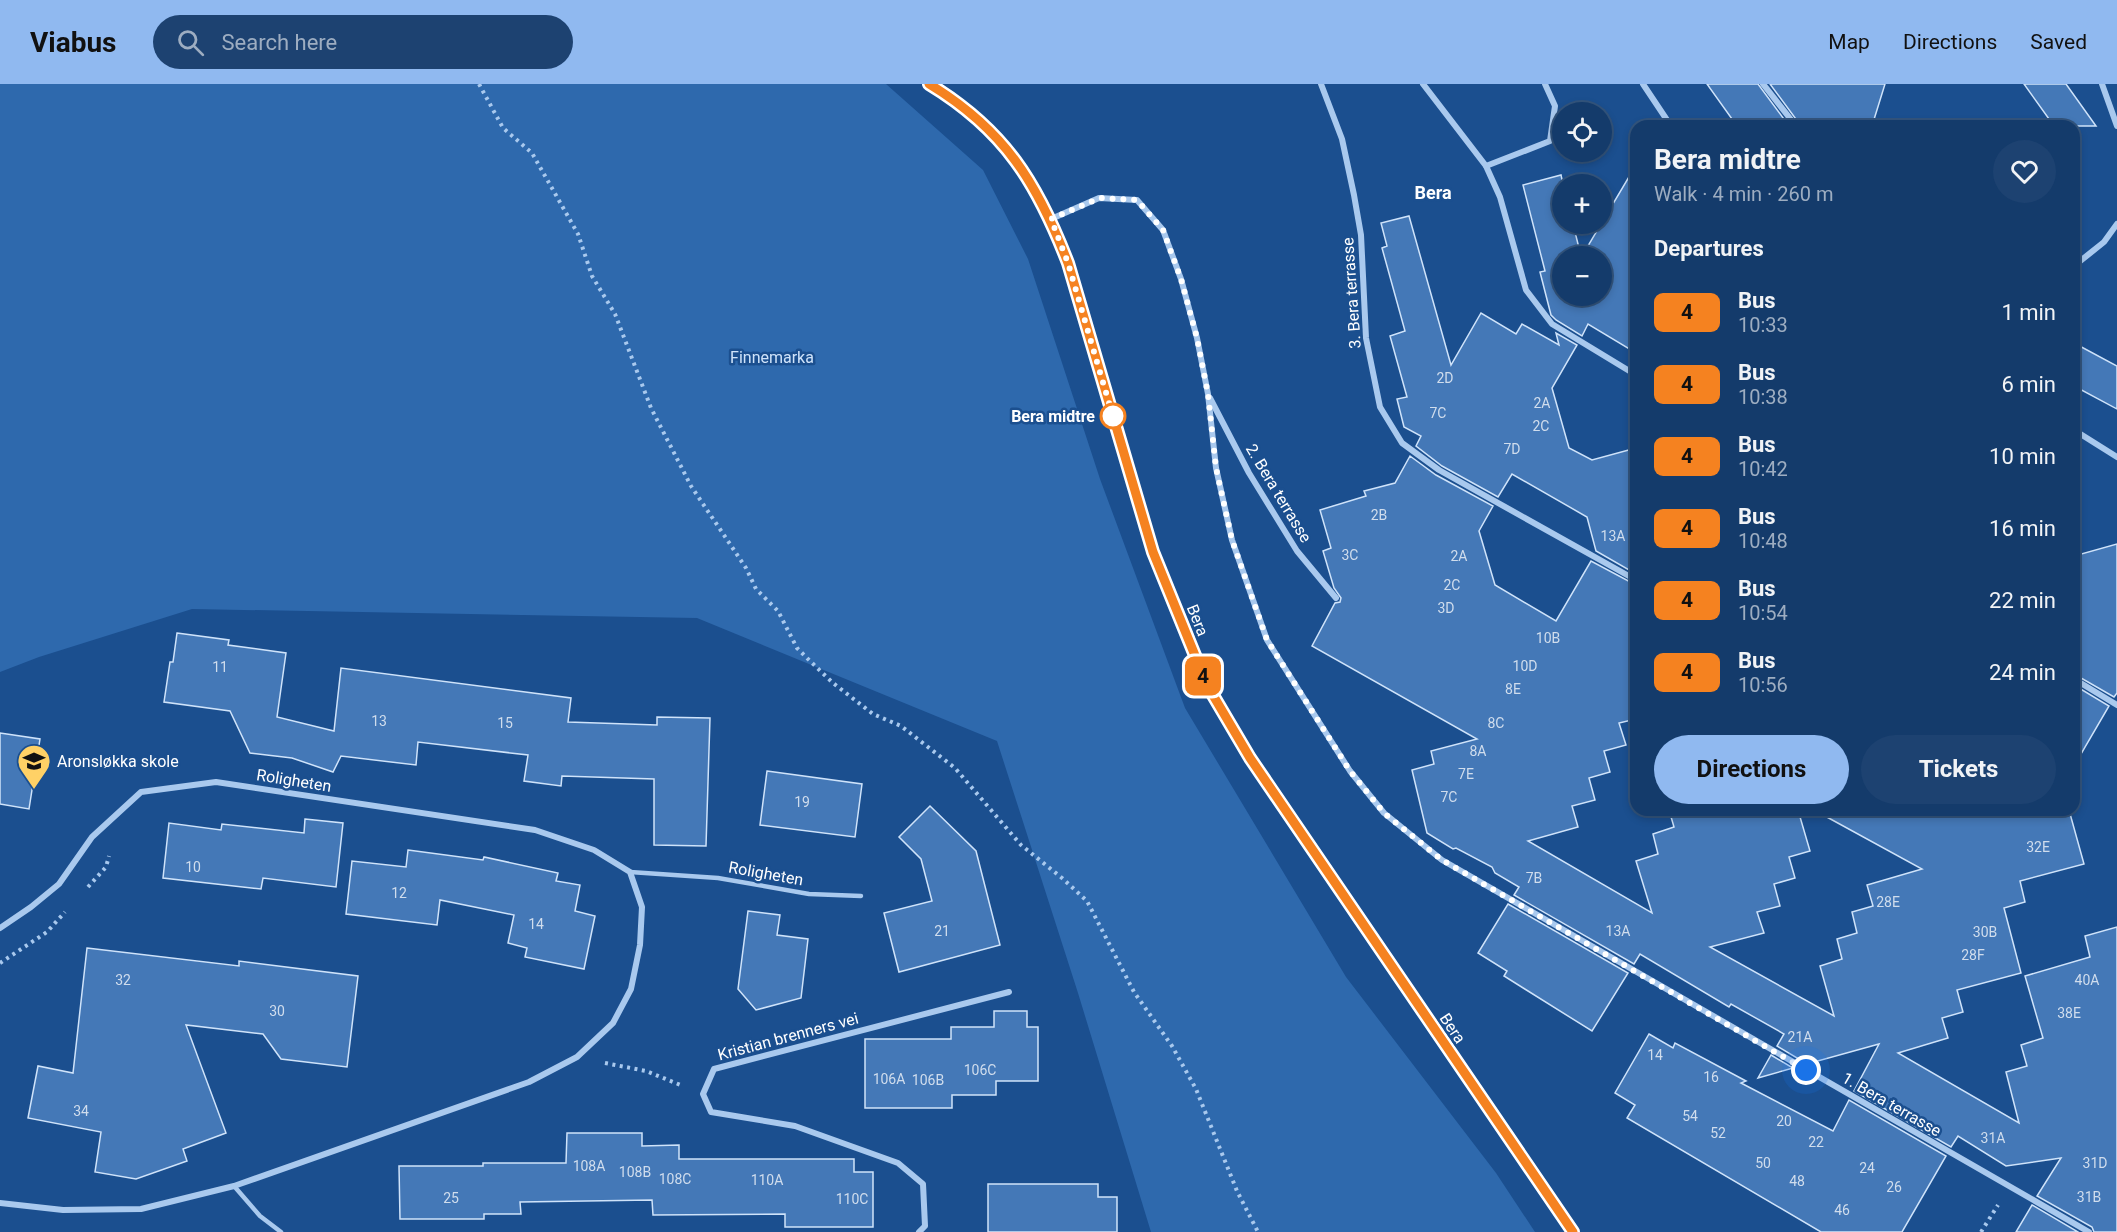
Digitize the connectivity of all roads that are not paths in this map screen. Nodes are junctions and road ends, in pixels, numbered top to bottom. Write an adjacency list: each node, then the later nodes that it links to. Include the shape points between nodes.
1 (929, 84): 12 (street, Bera, via 995,135 1024,171)
2 (1321, 84): 19 (street, 3. Bera terrasse, via 1342,139 1354,195 1361,235 1366,338 1380,407 1402,443 1439,470)
3 (1423, 84): 11 (street)
4 (1545, 84): 11 (street, via 1554,105 1550,141)
5 (1643, 84): 8 (street)
6 (1763, 84): 9 (street)
7 (2102, 84): 10 (street)
8 (1667, 120)
9 (1791, 120)
10 (2117, 126)
11 (1486, 166): 15 (street, via 1500,197 1526,290 1552,324)
12 (1051, 219): 16 (street, 1. Bera terrasse, via 1100,198 1137,200 1163,230 1181,279); 31 (street, Bera, via 1068,263 1153,552 1207,685 1250,758)
13 (2117, 224): 14 (street, via 2104,242)
14 (2080, 261)
15 (1630, 371)
16 (1208, 394): 20 (street, 2. Bera terrasse, via 1249,473 1297,550); 32 (street, 1. Bera terrasse, via 1216,468 1232,540 1267,640 1350,771 1384,813 1442,860)
17 (2080, 434): 18 (street)
18 (2117, 457)
19 (1630, 577)
20 (1336, 598)
21 (2080, 683): 22 (street)
22 (2117, 705)
23 (630, 872): 24 (lane, Roligheten, via 718,878 809,894); 25 (street, Roligheten, via 594,850 535,830 216,782 141,792 92,837 59,884); 27 (street, via 642,907 640,945 631,988 613,1023 578,1057 529,1082)
24 (861, 896)
25 (0, 928)
26 (1009, 992): 30 (street, Kristian brenners vei, via 714,1069 703,1094 711,1112 795,1126 898,1163 923,1184 926,1226)
27 (234, 1186): 28 (street, via 141,1209 63,1210); 29 (lane)
28 (0, 1203)
29 (281, 1232)
30 (919, 1232)
31 (1573, 1232)
32 (2089, 1232)

